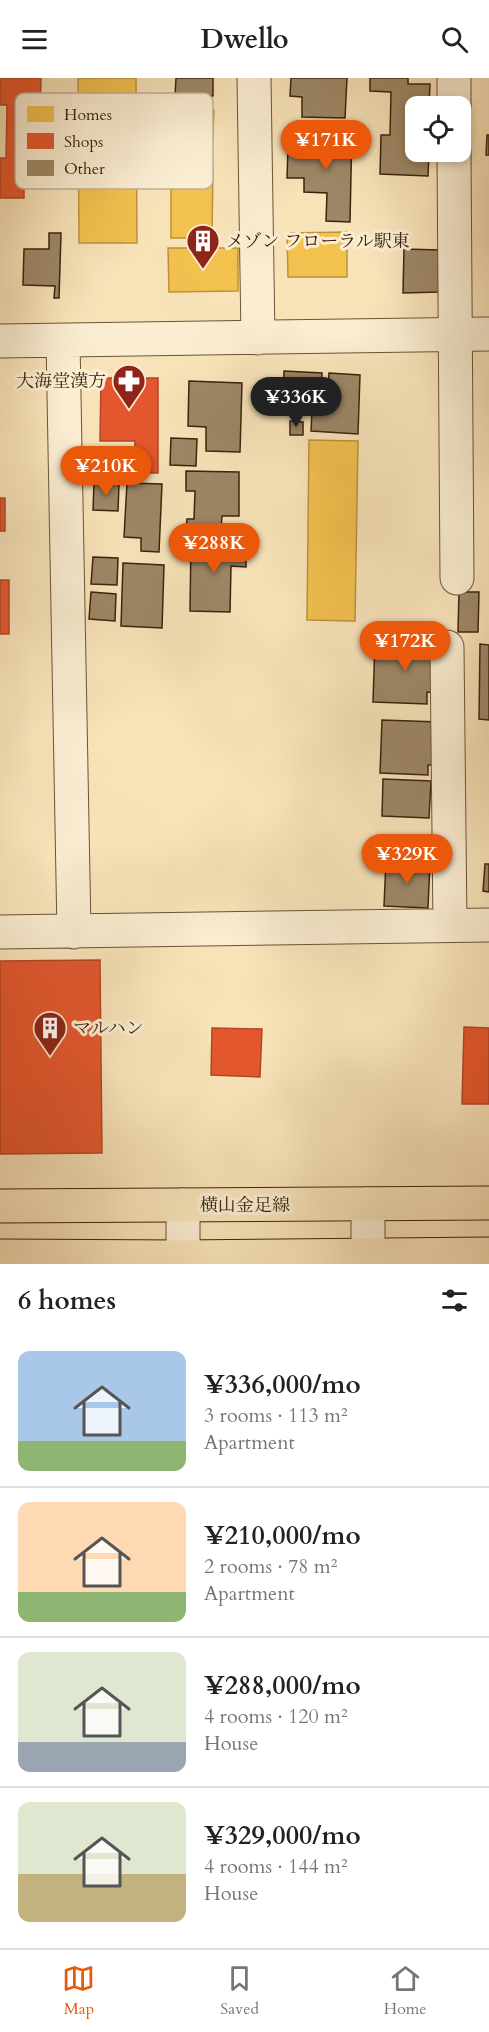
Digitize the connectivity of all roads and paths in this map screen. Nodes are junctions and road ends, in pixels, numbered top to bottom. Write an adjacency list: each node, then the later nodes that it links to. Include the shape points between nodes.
1 (254, 78): 7 (street)
2 (453, 78): 3 (street)
3 (454, 96)
4 (454, 162): 6 (street)
5 (489, 334): 6 (street)
6 (455, 335): 7 (street); 10 (street)
7 (258, 338): 9 (street)
8 (0, 341): 9 (street)
9 (63, 341): 15 (street)
10 (457, 578)
11 (447, 647): 12 (street)
12 (450, 925): 13 (street); 15 (street)
13 (489, 925)
14 (0, 932): 15 (street)
15 (74, 932)
16 (489, 1203): 17 (main road, 横山金足線)
17 (368, 1204): 18 (main road, 横山金足線); 22 (street)
18 (183, 1205): 19 (main road, 横山金足線); 23 (street)
19 (0, 1206)
20 (489, 1254): 22 (main road)
21 (0, 1256): 23 (main road)
22 (368, 1260): 23 (main road)
23 (183, 1261)

